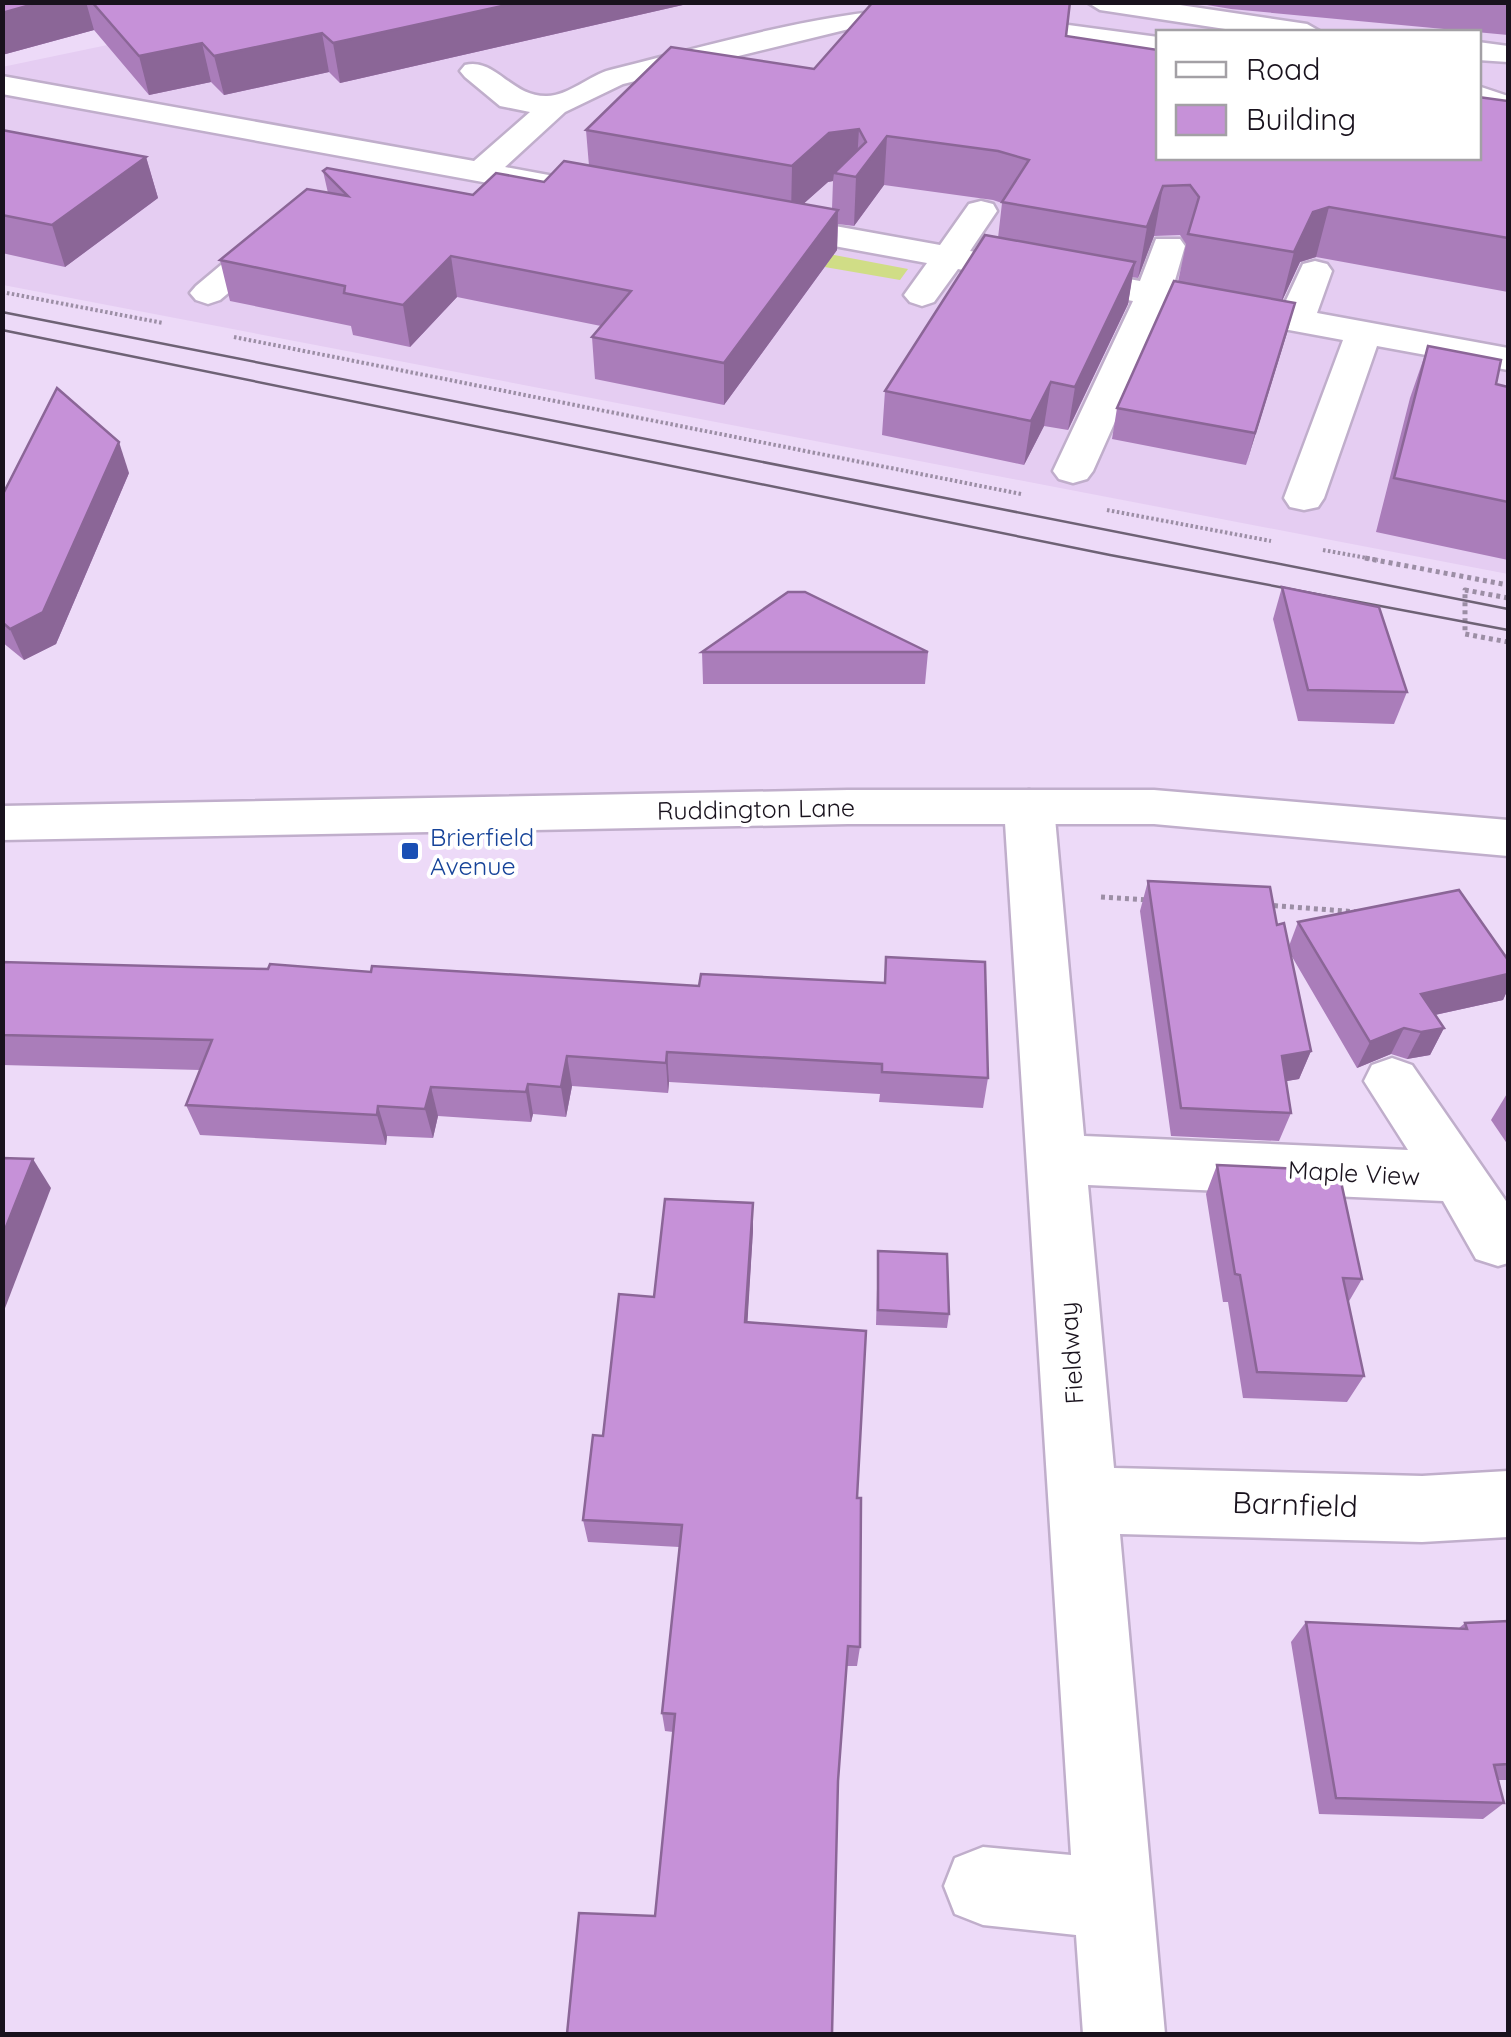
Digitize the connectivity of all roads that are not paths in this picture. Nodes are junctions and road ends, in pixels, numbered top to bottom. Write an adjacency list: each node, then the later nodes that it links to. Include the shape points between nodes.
1 (828, 2): 4 (street)
2 (1100, 2): 5 (street, via 1184,12)
3 (968, 11): 4 (street); 8 (street)
4 (853, 20): 12 (street)
5 (1216, 28): 6 (street)
6 (1262, 30)
7 (679, 35): 12 (street)
8 (1090, 37): 9 (street); 13 (street)
9 (1156, 46)
10 (1481, 51): 11 (street)
11 (1508, 54)
12 (708, 55): 15 (street); 17 (street, via 612,78)
13 (1072, 63)
14 (475, 71): 17 (street, via 511,100)
15 (754, 75)
16 (2, 84): 18 (street)
17 (554, 106): 19 (street)
18 (375, 152): 19 (street); 20 (street)
19 (481, 172): 21 (street)
20 (346, 177)
21 (608, 195)
22 (834, 198): 26 (street)
23 (980, 211): 28 (street)
24 (304, 212): 30 (street)
25 (726, 216): 26 (street)
26 (799, 230): 28 (street)
27 (1168, 246): 31 (street)
28 (950, 257): 31 (street); 32 (street)
29 (1315, 271): 33 (street)
30 (208, 293)
31 (1154, 294): 33 (street); 36 (street)
32 (922, 295)
33 (1296, 320): 34 (street)
34 (1364, 332): 35 (street); 37 (street)
35 (1508, 358)
36 (1073, 471)
37 (1304, 498)
38 (1029, 807): 39 (street, Ruddington Lane); 40 (street, Ruddington Lane, via 1154,807); 42 (street, Fieldway)
39 (2, 823)
40 (1508, 838)
41 (1392, 1081): 43 (street)
42 (1056, 1160): 43 (street, Maple View); 45 (street, Fieldway)
43 (1460, 1177): 44 (street)
44 (1498, 1240)
45 (1082, 1500): 46 (street, Barnfield, via 1422,1509); 48 (street, Fieldway)
46 (1508, 1504)
47 (983, 1886): 48 (street)
48 (1113, 1899): 49 (street, Fieldway)
49 (1124, 2034)

